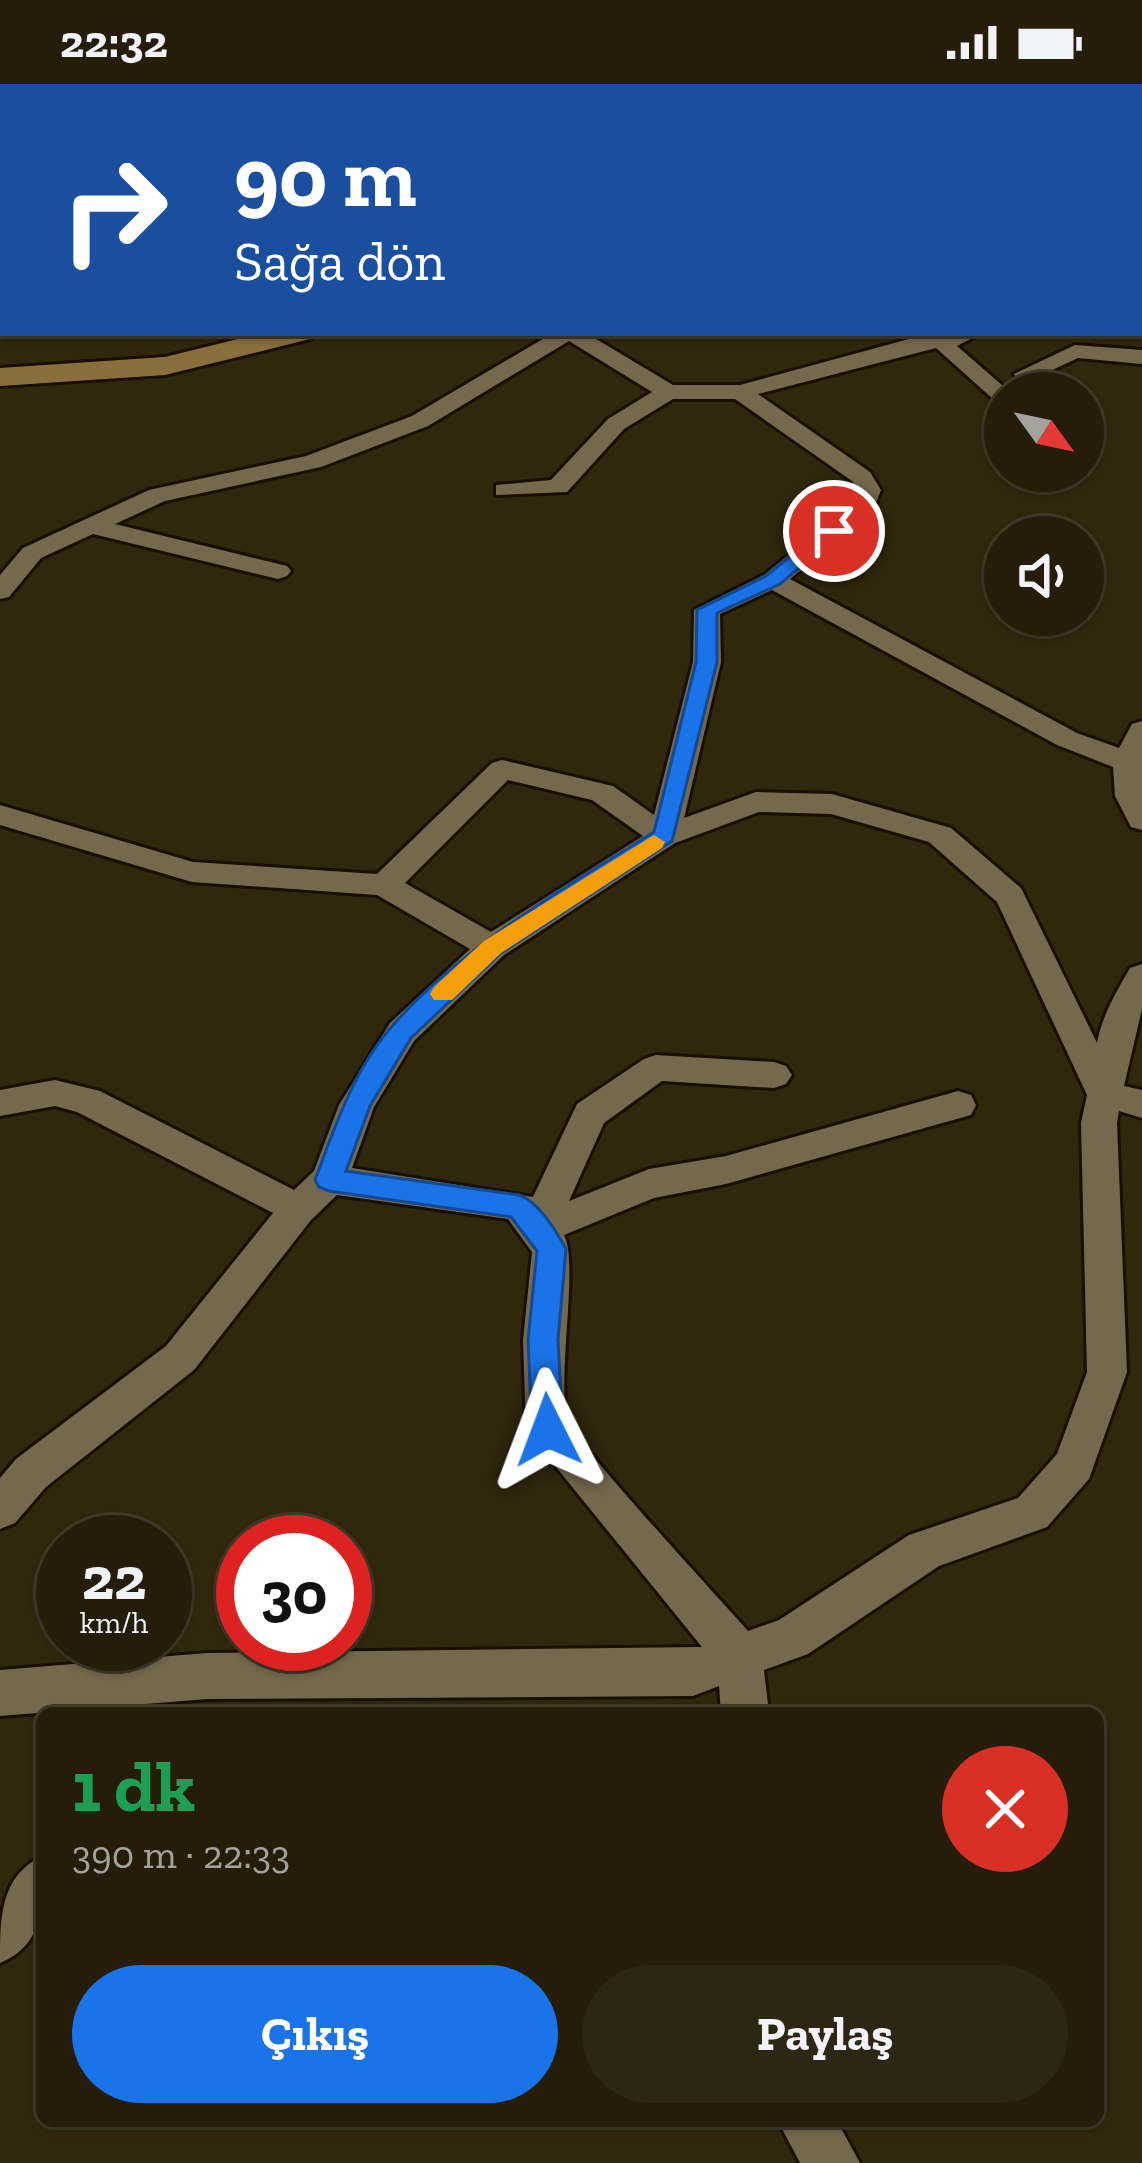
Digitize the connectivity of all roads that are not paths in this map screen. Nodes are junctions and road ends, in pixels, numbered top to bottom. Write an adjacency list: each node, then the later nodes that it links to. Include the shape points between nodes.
1 (286, 336): 9 (street, via 165,366)
2 (554, 336): 14 (street, via 420,421 313,462 158,495)
3 (558, 336): 11 (street)
4 (940, 336): 12 (street)
5 (944, 336): 10 (street, via 947,350)
6 (68, 338): 9 (street)
7 (1142, 357): 8 (street, via 1076,351)
8 (1029, 372)
9 (0, 375)
10 (984, 380)
11 (668, 392): 12 (street); 13 (street, via 616,424 558,487)
12 (740, 392): 16 (street, via 862,477 869,490 864,506)
13 (505, 490)
14 (91, 526): 15 (street); 17 (street, via 32,553)
15 (278, 572)
16 (773, 580): 19 (street, via 1067,740); 22 (street, via 707,610 707,662)
17 (0, 591)
18 (1142, 730): 19 (street)
19 (1124, 761): 21 (street)
20 (0, 815): 23 (street, via 192,872)
21 (1142, 820)
22 (664, 836): 23 (street, via 602,793 502,769); 24 (street); 27 (street, via 756,802 832,804 940,835 1010,896)
23 (384, 885): 24 (street)
24 (492, 947): 30 (street, via 402,1032 357,1105)
25 (1142, 976): 27 (street, via 1118,1023)
26 (774, 1075): 32 (street, via 656,1067 590,1114)
27 (1123, 1099): 34 (street, via 1099,1123 1107,1372 1074,1465 1032,1514 925,1550 792,1638)
28 (0, 1103): 31 (street, via 55,1093 87,1101)
29 (958, 1105): 32 (street, via 649,1184)
30 (329, 1180): 31 (street); 32 (street, via 519,1207)
31 (298, 1209): 33 (street, via 180,1358 31,1473)
32 (537, 1230): 34 (street, via 551,1249 543,1340 548,1430)
33 (0, 1509)
34 (739, 1656): 36 (street, via 693,1673); 37 (street)
35 (0, 1693): 36 (street)
36 (159, 1696)
37 (744, 1707)
38 (36, 1889): 39 (street)
39 (0, 1937)
40 (809, 2127): 41 (street)
41 (832, 2163)

